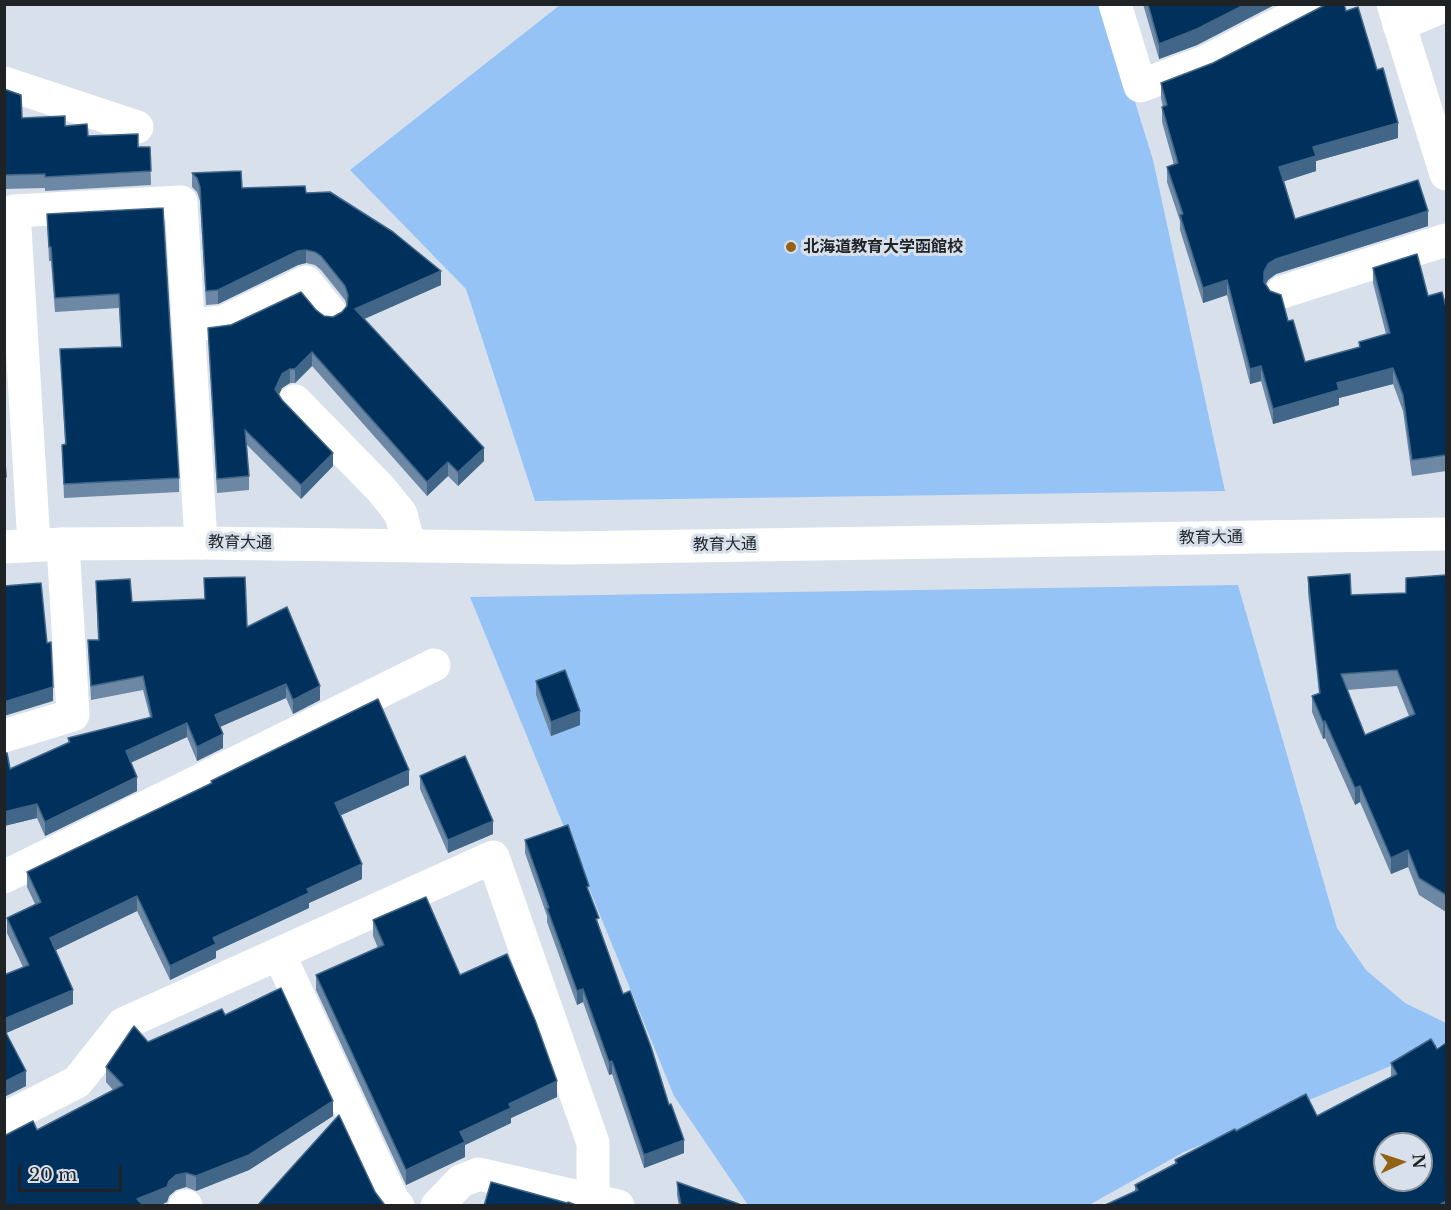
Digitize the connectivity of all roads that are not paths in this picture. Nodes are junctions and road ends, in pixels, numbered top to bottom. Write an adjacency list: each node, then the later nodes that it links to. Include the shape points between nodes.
1 (1115, 4): 2 (street, via 1140,86 1205,63)
2 (1318, 4)
3 (1446, 5): 4 (street)
4 (1396, 15): 7 (street)
5 (4, 83): 6 (street)
6 (137, 127)
7 (1446, 174)
8 (1446, 240): 9 (street)
9 (1282, 292)
10 (330, 312): 11 (street, via 306,282 223,322)
11 (188, 326): 14 (street); 15 (street, via 181,202 14,211)
12 (295, 401): 16 (street, via 401,514)
13 (1446, 534): 16 (street, 教育大通, via 566,548)
14 (201, 543): 15 (street, 教育大通); 16 (street, 教育大通)
15 (34, 545): 18 (street, via 74,715)
16 (409, 546)
17 (434, 665): 19 (street)
18 (4, 736)
19 (4, 877)
20 (279, 954): 21 (street, via 123,1024 77,1082); 22 (street, via 493,857 593,1143); 23 (street)
21 (4, 1119)
22 (605, 1202): 24 (street, via 480,1174 461,1181)
23 (398, 1206)
24 (436, 1206)

